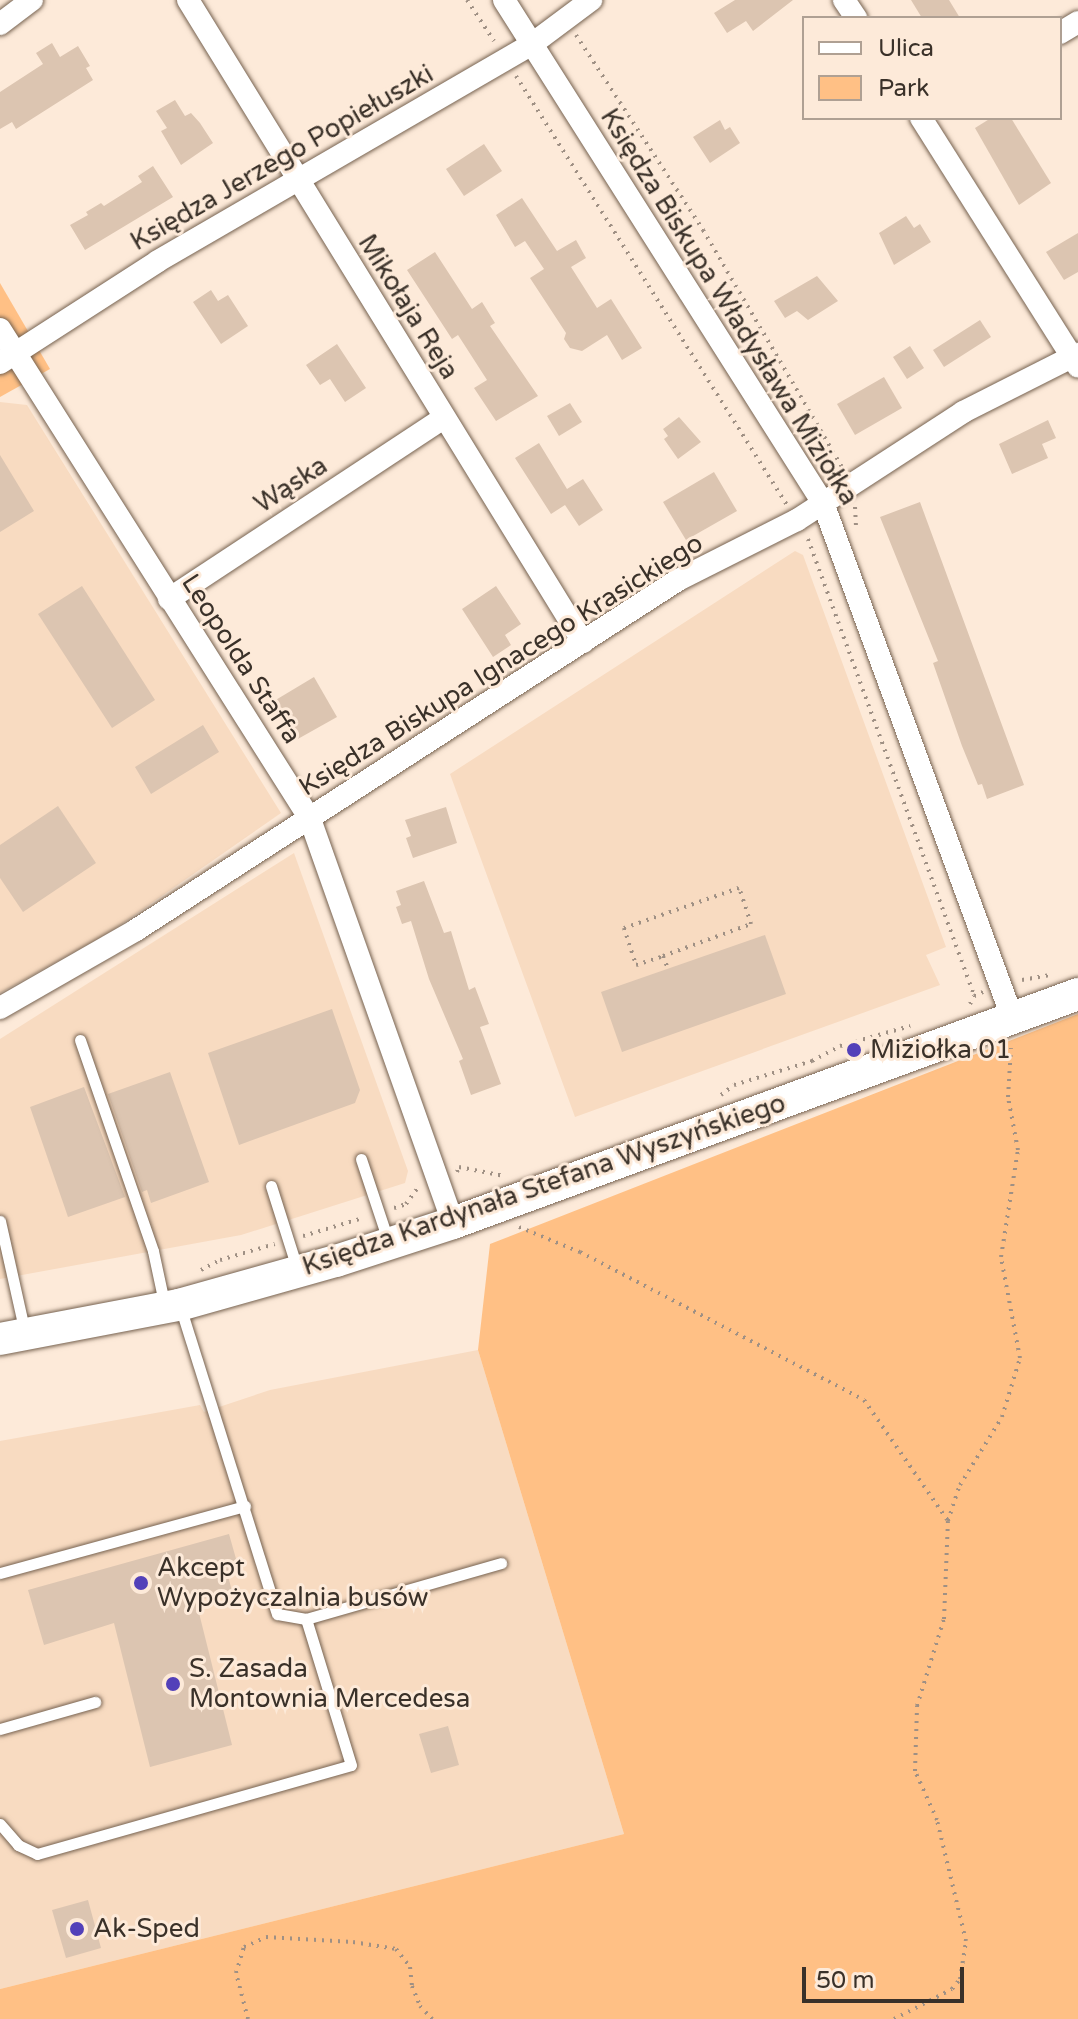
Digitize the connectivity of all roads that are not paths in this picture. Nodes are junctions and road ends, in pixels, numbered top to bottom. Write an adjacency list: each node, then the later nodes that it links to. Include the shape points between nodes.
1 (32, 0): 5 (street)
2 (188, 0): 8 (street, Mikołaja Reja)
3 (504, 0): 6 (street, Księdza Biskupa Władysława Miziołka)
4 (591, 0): 6 (street, Księdza Jerzego Popiełuszki)
5 (0, 24)
6 (532, 44): 8 (street, Księdza Jerzego Popiełuszki); 13 (street, Księdza Biskupa Władysława Miziołka)
7 (925, 120): 11 (street)
8 (297, 182): 10 (street, Księdza Jerzego Popiełuszki, via 158,261); 12 (street, Mikołaja Reja)
9 (0, 329): 10 (street, Leopolda Staffa)
10 (8, 358): 14 (street, Leopolda Staffa)
11 (1076, 359): 13 (street, Księdza Biskupa Ignacego Krasickiego, via 963,412)
12 (444, 418): 14 (street, Wąska); 15 (street, Mikołaja Reja)
13 (823, 503): 15 (street, Księdza Biskupa Ignacego Krasickiego, via 678,580); 19 (street, Księdza Biskupa Władysława Miziołka)
14 (169, 599): 16 (street, Leopolda Staffa)
15 (583, 642): 16 (street, Księdza Biskupa Ignacego Krasickiego)
16 (310, 819): 18 (street, Księdza Biskupa Ignacego Krasickiego, via 136,930); 23 (street, Leopolda Staffa)
17 (1078, 994): 19 (street, Księdza Kardynała Stefana Wyszyńskiego)
18 (0, 1008)
19 (1012, 1017): 23 (street, Księdza Kardynała Stefana Wyszyńskiego)
20 (80, 1040): 27 (lane)
21 (361, 1159): 25 (lane)
22 (271, 1186): 26 (lane)
23 (468, 1217): 25 (street, Księdza Kardynała Stefana Wyszyńskiego)
24 (0, 1221): 28 (lane)
25 (389, 1244): 26 (street, Księdza Kardynała Stefana Wyszyńskiego)
26 (298, 1272): 27 (street, Księdza Kardynała Stefana Wyszyńskiego)
27 (172, 1306): 28 (street, Księdza Kardynała Stefana Wyszyńskiego); 29 (lane)
28 (12, 1336)
29 (245, 1506): 31 (lane); 32 (lane, via 277,1614)
30 (501, 1563): 32 (lane)
31 (0, 1573)
32 (306, 1619): 35 (lane, via 351,1765 37,1854 18,1845)
33 (95, 1702): 34 (lane)
34 (0, 1729)
35 (0, 1824)

